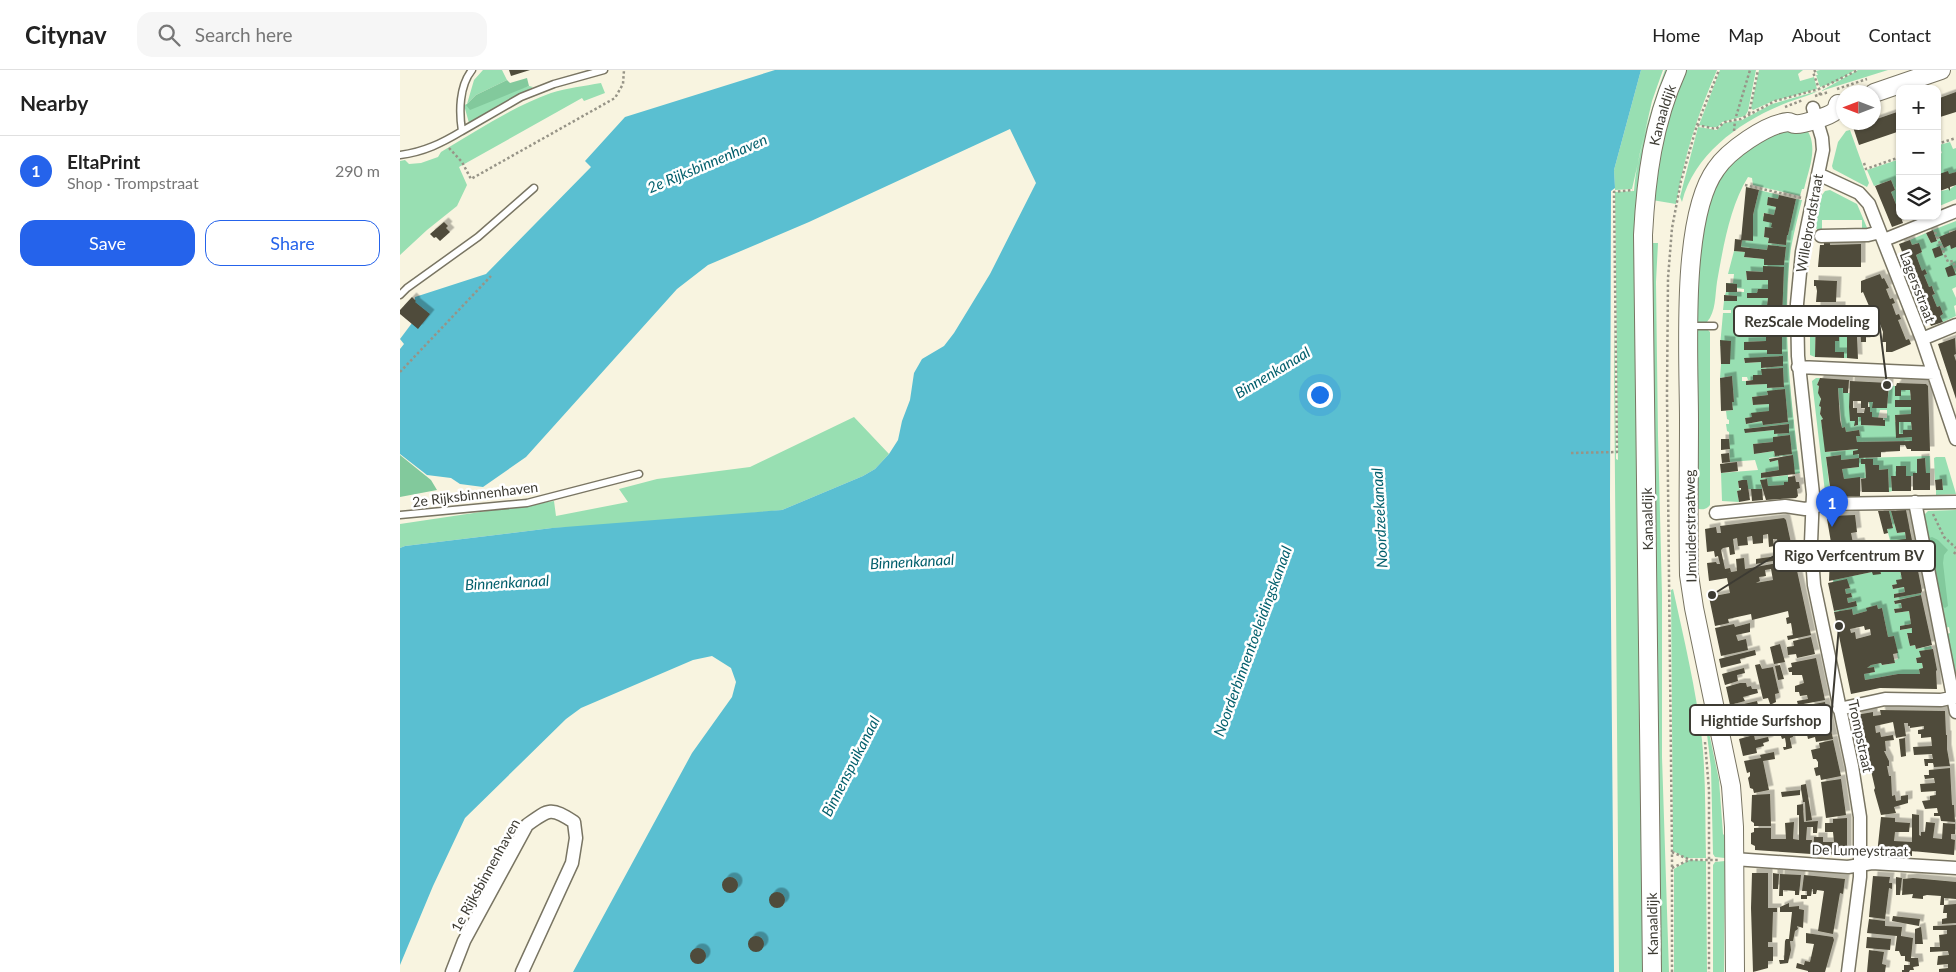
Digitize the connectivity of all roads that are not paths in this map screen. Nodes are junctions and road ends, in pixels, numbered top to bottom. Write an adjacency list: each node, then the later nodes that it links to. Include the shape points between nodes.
1 (472, 70): 8 (lane, via 465,78 459,116)
2 (604, 70): 8 (lane, via 521,97)
3 (1677, 70): 37 (street, Kanaaldijk, via 1664,103 1651,154 1644,235)
4 (1941, 70): 5 (street)
5 (1873, 85)
6 (1836, 103): 7 (street)
7 (1816, 107): 10 (street, Willebrordstraat, via 1823,144); 17 (street, IJmuiderstraatweg, via 1796,124 1786,115 1739,146 1716,168 1707,183 1694,237)
8 (462, 132): 9 (lane, via 416,153)
9 (400, 155)
10 (1818, 174): 14 (street, Lagersstraat, via 1863,196); 20 (street, Willebrordstraat, via 1799,273)
11 (534, 188): 15 (lane, via 478,237)
12 (1956, 211): 14 (street)
13 (1821, 236): 14 (street)
14 (1882, 236): 19 (street, Lagersstraat)
15 (400, 295)
16 (1956, 324): 19 (street)
17 (1689, 326): 18 (lane); 32 (street, IJmuiderstraatweg, via 1689,575 1731,786)
18 (1714, 326)
19 (1922, 339): 21 (street, Lagersstraat)
20 (1798, 367): 21 (street); 26 (street, Willebrordstraat)
21 (1934, 373): 22 (street, Lagersstraat)
22 (1956, 440)
23 (639, 474): 28 (lane, 2e Rijksbinnenhaven, via 527,503)
24 (1921, 502): 25 (street); 26 (street, via 1824,504); 29 (street)
25 (1956, 502)
26 (1813, 508): 27 (street, via 1785,506); 30 (street, Trompstraat, via 1814,585)
27 (1716, 513)
28 (400, 515)
29 (1955, 698): 30 (street, via 1886,699); 31 (street)
30 (1839, 709): 33 (street, Trompstraat, via 1860,818)
31 (1956, 712)
32 (1734, 859): 33 (street, De Lumeystraat, via 1848,867); 38 (street, IJmuiderstraatweg)
33 (1860, 865): 34 (street, De Lumeystraat); 39 (street, Trompstraat)
34 (1956, 868)
35 (452, 972): 36 (street, 1e Rijksbinnenhaven, via 464,941 527,825 544,813 558,812 574,822 576,838 572,863)
36 (522, 972)
37 (1652, 972)
38 (1735, 972)
39 (1848, 972)

